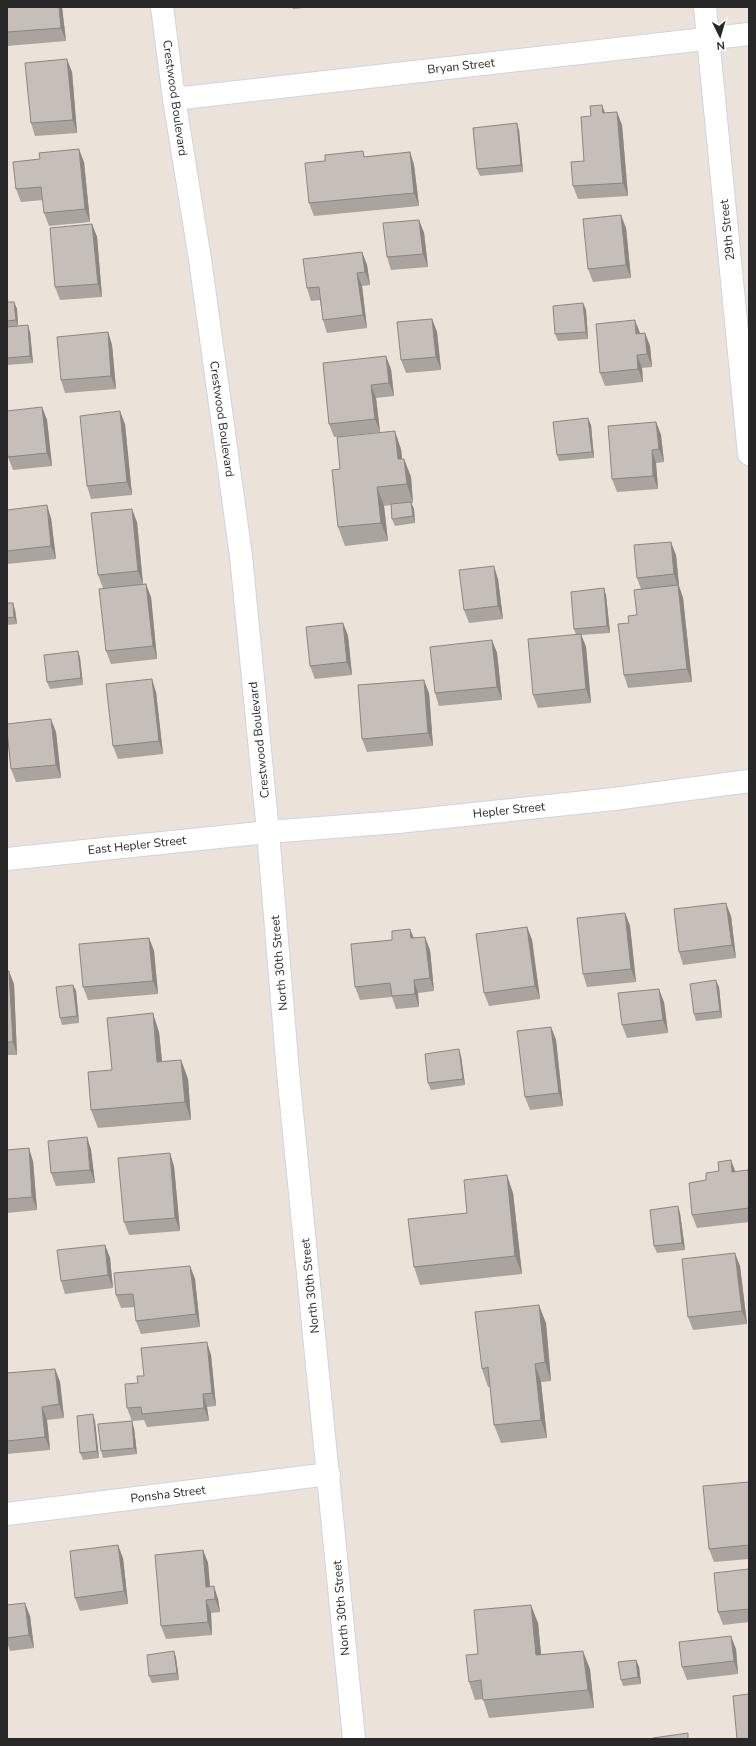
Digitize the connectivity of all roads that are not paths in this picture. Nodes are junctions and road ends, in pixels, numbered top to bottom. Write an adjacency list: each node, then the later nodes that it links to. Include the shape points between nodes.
1 (162, 7): 5 (street, Crestwood Boulevard)
2 (706, 7): 4 (street, 29th Street)
3 (749, 34): 4 (street, Bryan Street)
4 (708, 38): 5 (street, Bryan Street); 6 (street, 29th Street)
5 (174, 99): 8 (street, Crestwood Boulevard, via 200,259 241,556)
6 (749, 454)
7 (749, 781): 8 (street, Hepler Street, via 398,822)
8 (268, 832): 9 (street, East Hepler Street); 10 (street, North 30th Street, via 288,1072)
9 (7, 858)
10 (329, 1474): 11 (street, Ponsha Street); 12 (street, North 30th Street)
11 (7, 1514)
12 (354, 1739)

